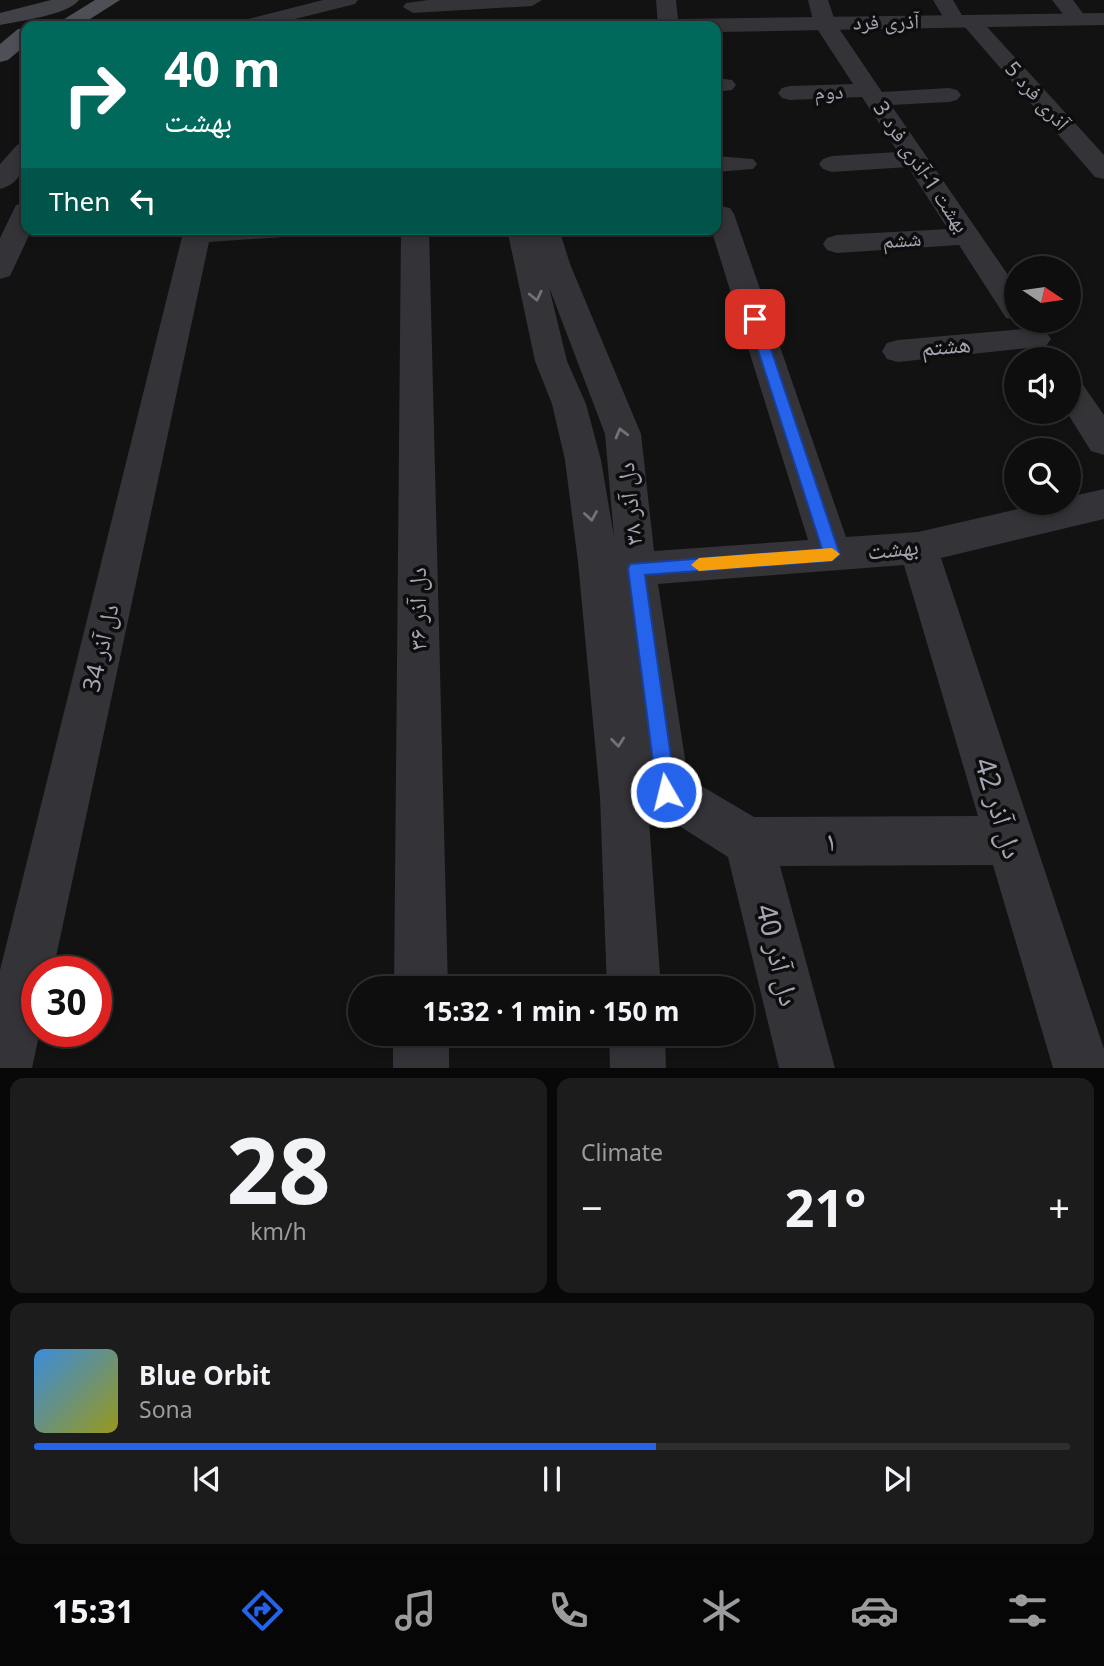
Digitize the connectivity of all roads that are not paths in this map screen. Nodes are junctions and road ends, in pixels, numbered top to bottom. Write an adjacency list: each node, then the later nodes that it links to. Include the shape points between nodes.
1 (69, 0): 12 (main road)
2 (78, 0): 15 (main road)
3 (110, 0): 16 (main road)
4 (348, 0): 17 (street)
5 (532, 0): 10 (street)
6 (648, 0): 18 (street)
7 (666, 0): 19 (street)
8 (943, 0): 21 (street, آذری فرد 5)
9 (1062, 0): 13 (street)
10 (413, 11)
11 (821, 12): 20 (street, آذری فرد); 21 (street, آذری فرد); 29 (street, بهشت 1-آذری فرد 3)
12 (0, 19)
13 (1077, 19): 14 (street, آذری فرد); 21 (street, آذری فرد)
14 (1104, 19)
15 (47, 21)
16 (73, 21)
17 (266, 21)
18 (646, 21)
19 (667, 21)
20 (721, 21)
21 (963, 21): 35 (street, آذری فرد 5)
22 (0, 27): 23 (main road)
23 (21, 36)
24 (21, 39): 26 (main road)
25 (21, 40): 27 (main road)
26 (0, 55)
27 (0, 71)
28 (790, 93): 29 (street, دوم)
29 (872, 95): 30 (street, دوم); 31 (street, بهشت 1-آذری فرد 3)
30 (950, 95)
31 (915, 159): 34 (street); 42 (street, بهشت 1-آذری فرد 3)
32 (721, 164): 33 (street)
33 (744, 164)
34 (832, 164)
35 (1104, 171)
36 (721, 217): 52 (street)
37 (21, 222): 44 (street)
38 (197, 235): 61 (street, دل آذر 34)
39 (415, 235): 57 (street, دل آذر ۳۶)
40 (522, 235): 54 (street, دل آذر ۳۸, one-way to 54, via 551,361 569,404 583,460 598,562)
41 (547, 235): 53 (street, دل آذر ۳۸, one-way to 41, via 622,434)
42 (967, 236): 43 (street, ششم); 45 (street, بهشت 1-آذری فرد 3)
43 (836, 244)
44 (0, 270)
45 (1004, 292)
46 (1036, 339): 47 (street, هشتم)
47 (898, 351)
48 (1081, 408): 49 (street)
49 (1104, 442)
50 (1104, 505): 51 (street, بهشت)
51 (918, 548): 52 (street, بهشت); 55 (street, دل آذر 42)
52 (832, 555): 53 (street, بهشت)
53 (636, 569): 54 (street, دل آذر ۳۸)
54 (645, 794): 56 (street); 58 (street)
55 (1009, 840): 56 (street, ۱); 65 (street, دل آذر 42)
56 (749, 842): 64 (street, دل آذر 40)
57 (421, 976)
58 (635, 976)
59 (421, 1046): 62 (street)
60 (637, 1046): 63 (street)
61 (4, 1068)
62 (421, 1068)
63 (638, 1068)
64 (807, 1068)
65 (1082, 1068)

